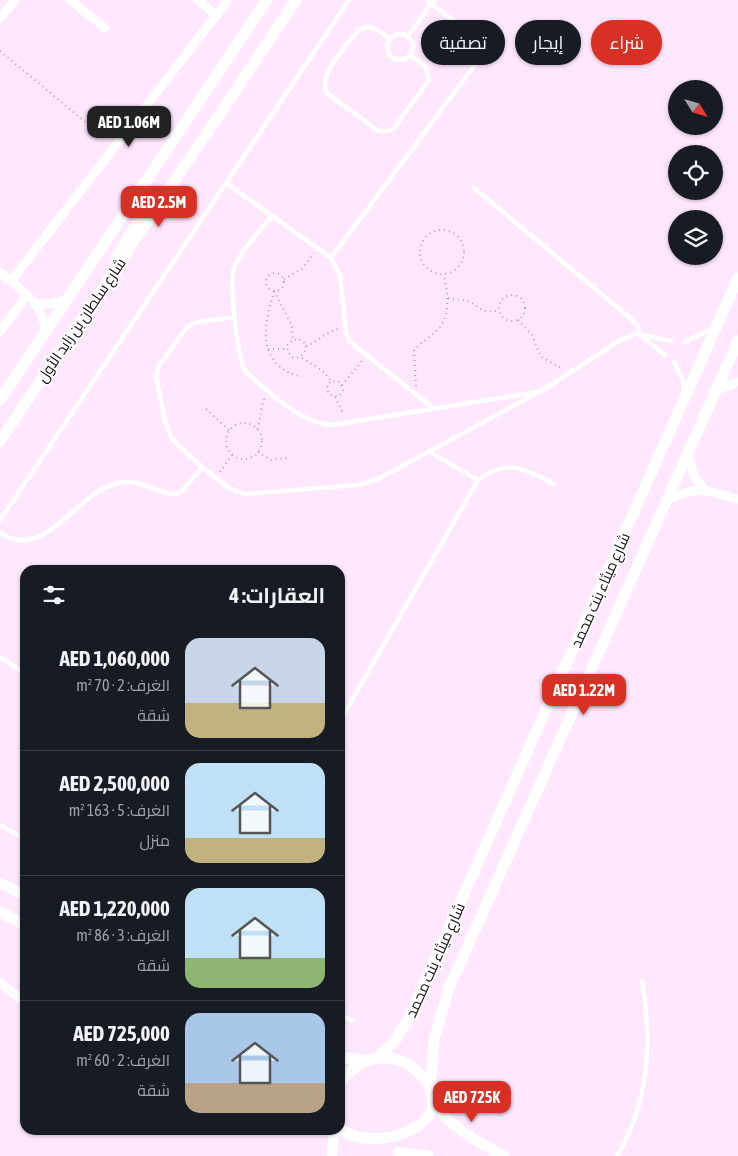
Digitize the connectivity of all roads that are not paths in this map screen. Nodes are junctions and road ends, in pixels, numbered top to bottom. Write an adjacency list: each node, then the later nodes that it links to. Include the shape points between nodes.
1 (15, 0): 10 (street)
2 (70, 0): 11 (street)
3 (198, 0): 9 (street)
4 (228, 0): 9 (street)
5 (267, 0): 16 (main road, شارع سلطان بن زايد الأول)
6 (296, 0): 21 (main road, شارع سلطان بن زايد الأول)
7 (349, 0): 15 (lane)
8 (431, 1): 12 (lane); 19 (lane, via 482,43 485,51)
9 (217, 16): 23 (street)
10 (0, 18)
11 (105, 28)
12 (408, 36): 13 (lane, via 400,34); 14 (lane, via 413,47)
13 (390, 38): 14 (lane, via 387,47 390,56 402,60); 14 (lane, via 372,27 358,30 326,74 324,84 327,93 378,131 393,129 429,80 426,67)
14 (410, 55)
15 (226, 184): 18 (lane); 53 (lane)
16 (142, 186): 21 (main road, via 150,193 151,200 123,242); 25 (main road, شارع سلطان بن زايد الأول)
17 (474, 188): 31 (lane, via 630,317 639,327)
18 (271, 217): 19 (lane); 27 (lane, via 234,270)
19 (331, 258): 43 (lane, via 340,275 345,328 350,342)
20 (0, 272): 23 (street)
21 (109, 278): 44 (main road, شارع سلطان بن زايد الأول)
22 (738, 278): 28 (main road, شارع ميثاء بنت محمد)
23 (11, 281): 24 (street)
24 (26, 295): 26 (street); 29 (street)
25 (67, 299): 26 (street); 30 (main road, شارع سلطان بن زايد الأول)
26 (37, 304): 30 (street)
27 (235, 317): 43 (lane, via 243,368 315,423 332,425); 47 (lane, via 190,324 156,372 169,434)
28 (718, 324): 33 (lane); 41 (main road, شارع ميثاء بنت محمد)
29 (0, 332)
30 (45, 332): 42 (main road, شارع سلطان بن زايد الأول)
31 (640, 334): 32 (lane); 35 (lane); 39 (lane, via 623,339)
32 (671, 342)
33 (684, 343)
34 (736, 345): 37 (street); 40 (main road, شارع ميثاء بنت محمد)
35 (665, 355)
36 (674, 362): 41 (lane, via 682,378)
37 (738, 362)
38 (738, 382): 40 (street)
39 (541, 391): 43 (lane); 46 (lane)
40 (714, 391): 45 (main road, شارع ميثاء بنت محمد)
41 (685, 398): 70 (main road, شارع ميثاء بنت محمد, via 407,1022 394,1042)
42 (0, 400)
43 (432, 407)
44 (0, 441)
45 (688, 451): 50 (street, via 694,477); 52 (main road, شارع ميثاء بنت محمد)
46 (430, 452): 47 (lane, via 376,480 358,485 244,494 234,491); 48 (lane)
47 (202, 467): 54 (lane, via 177,494 142,483 114,484 97,492 34,539 17,541)
48 (478, 480): 49 (lane, via 516,466); 57 (lane)
49 (554, 484)
50 (705, 490): 51 (street); 52 (street, via 690,490)
51 (738, 499)
52 (665, 501): 72 (main road, شارع ميثاء بنت محمد, via 449,988 434,1039)
53 (0, 520)
54 (0, 533)
55 (0, 656): 56 (lane)
56 (20, 670)
57 (345, 712)
58 (0, 825): 59 (lane)
59 (20, 836)
60 (0, 883): 61 (main road)
61 (20, 893)
62 (0, 912): 63 (main road)
63 (20, 922)
64 (642, 980): 80 (lane, via 648,1029 646,1068 639,1104)
65 (0, 984): 66 (street)
66 (20, 998)
67 (345, 1017): 68 (lane)
68 (352, 1021)
69 (345, 1058): 70 (main road)
70 (371, 1059): 71 (main road, شارع ميثاء بنت محمد, via 352,1068); 72 (main road, via 396,1059 414,1068)
71 (345, 1077)
72 (431, 1096): 76 (main road, شارع ميثاء بنت محمد, via 430,1120 417,1141); 79 (main road, via 460,1131)
73 (334, 1135): 77 (main road)
74 (344, 1135): 75 (main road)
75 (361, 1150)
76 (391, 1155): 78 (main road)
77 (332, 1156)
78 (428, 1156)
79 (504, 1156)
80 (617, 1156)

